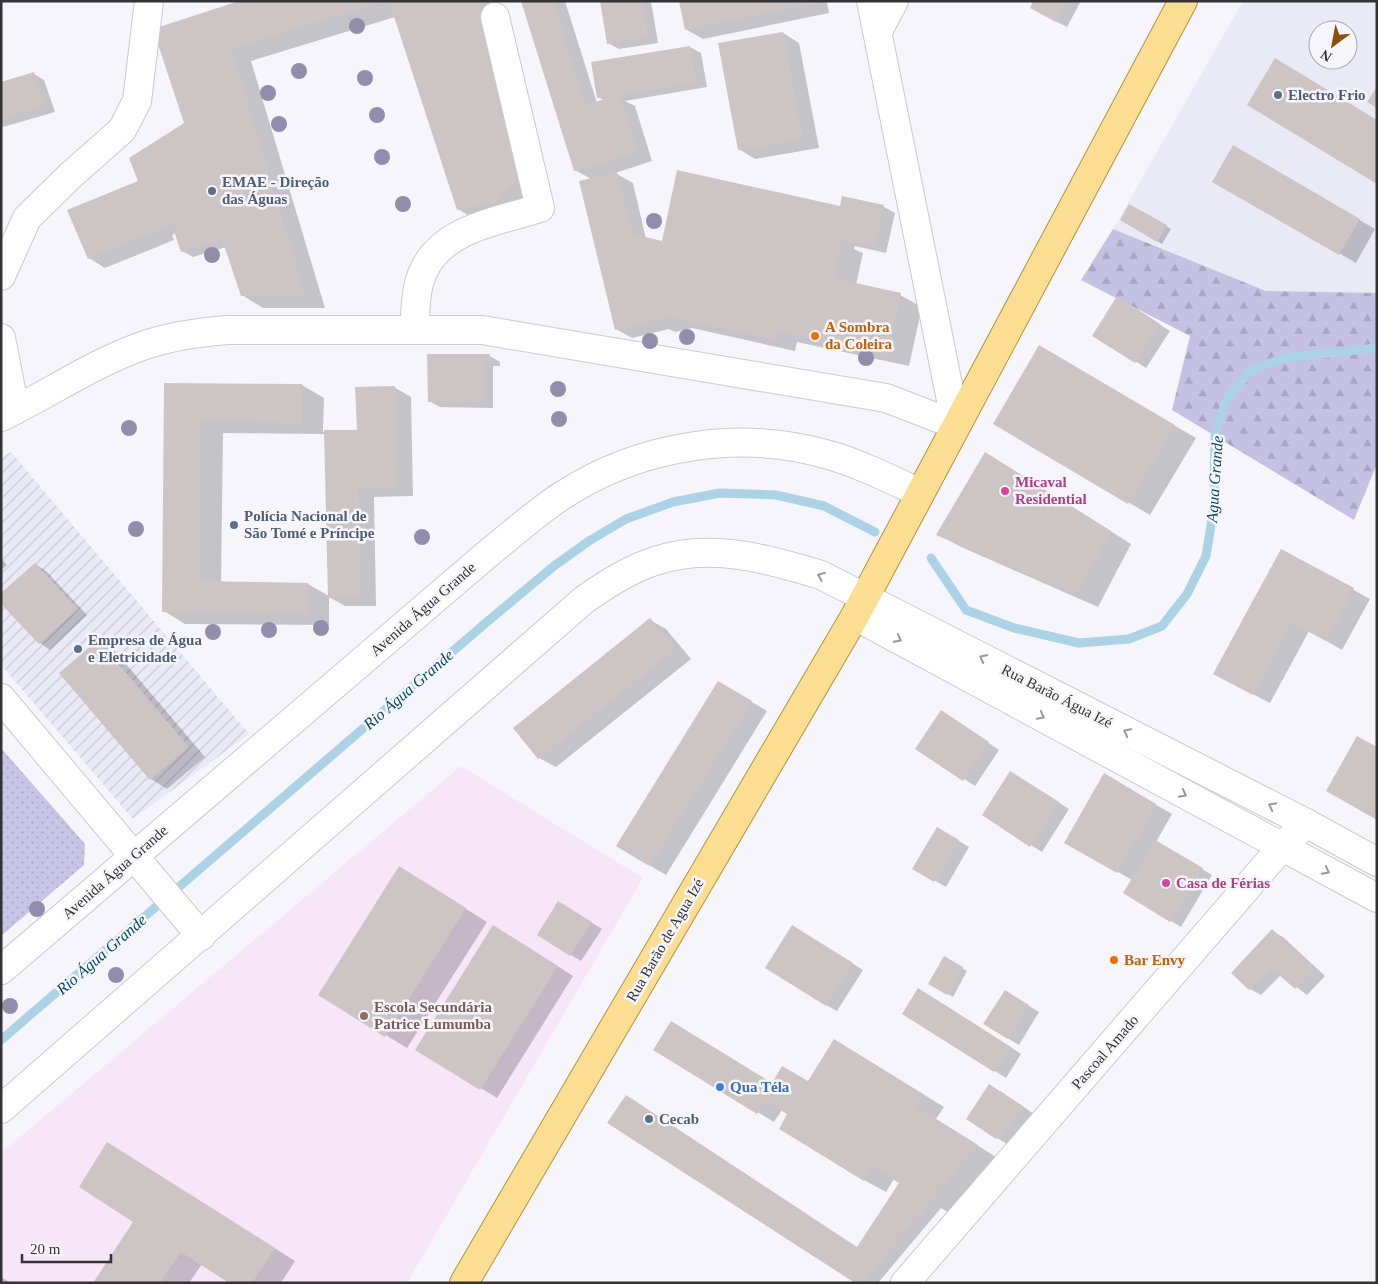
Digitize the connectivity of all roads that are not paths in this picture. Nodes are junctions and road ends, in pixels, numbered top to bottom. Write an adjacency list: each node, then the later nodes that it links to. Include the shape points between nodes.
1 (149, 1): 7 (street, via 137,101 122,130 27,218)
2 (871, 1): 6 (street)
3 (894, 1): 6 (street)
4 (1184, 1): 11 (main road, Rua Barão de Agua Izé)
5 (495, 17): 8 (street, via 540,208 457,235 436,250 422,272)
6 (878, 31): 11 (street)
7 (1, 276)
8 (414, 329): 10 (street, via 228,330 167,339 99,365); 11 (street, via 482,330 886,398)
9 (1, 338): 10 (street)
10 (8, 413)
11 (956, 425): 12 (main road, Rua Barão de Agua Izé)
12 (920, 493): 13 (main road, Rua Barão de Agua Izé); 17 (street, Avenida Água Grande, via 829,455 744,443 677,449 636,460 597,476 564,494 491,550)
13 (860, 606): 15 (street, Rua Barão Água Izé, one-way to 13); 16 (street, Rua Barão Água Izé, one-way to 16); 20 (street, Rua Barão Água Izé, one-way to 20, via 821,575 774,561 728,553 695,553 656,560 620,576 585,599); 23 (main road, Rua Barão de Agua Izé)
14 (1, 698): 17 (street)
15 (1306, 823): 16 (street, Pascoal Amado); 18 (street, Rua Barão Água Izé)
16 (1282, 847): 19 (street, Rua Barão Água Izé, one-way to 19); 24 (street, Pascoal Amado)
17 (133, 857): 20 (street); 21 (street, Avenida Água Grande)
18 (1377, 862)
19 (1377, 898)
20 (193, 927): 22 (street)
21 (1, 970)
22 (1, 1109)
23 (464, 1283)
24 (905, 1283)

